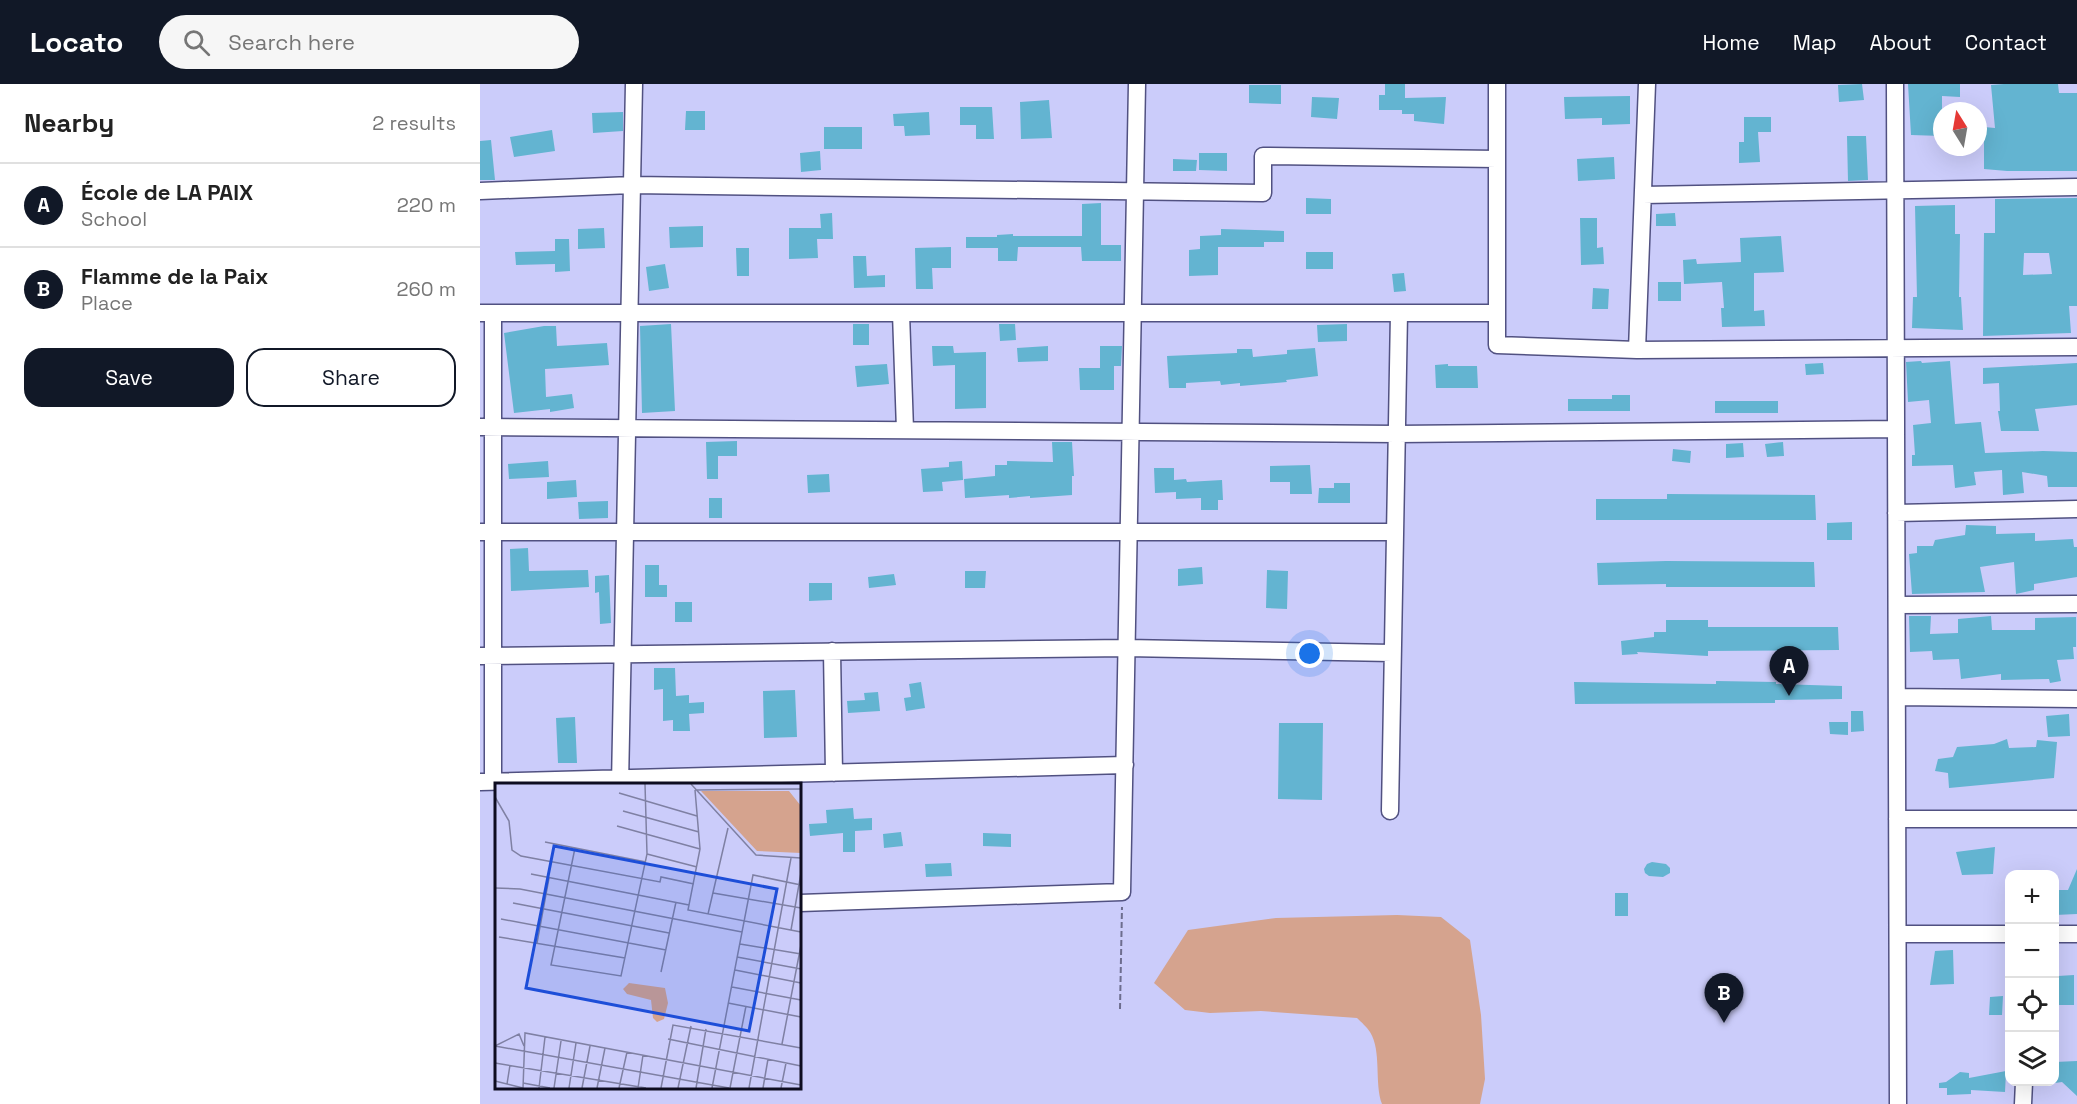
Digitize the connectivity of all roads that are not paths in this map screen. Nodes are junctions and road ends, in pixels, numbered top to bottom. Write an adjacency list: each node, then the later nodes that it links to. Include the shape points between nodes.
1 (634, 84): 7 (street)
2 (1137, 84): 11 (street)
3 (1497, 84): 6 (street)
4 (1647, 84): 12 (street)
5 (1895, 84): 9 (street)
6 (1497, 159): 11 (street, via 1263,156 1263,193); 18 (street)
7 (632, 185): 10 (street); 11 (street); 14 (street)
8 (2077, 187): 9 (street)
9 (1896, 190): 12 (street); 21 (street)
10 (480, 191)
11 (1135, 191): 16 (street)
12 (1643, 195): 20 (street)
13 (487, 313): 14 (street); 22 (street)
14 (629, 313): 15 (street); 23 (street)
15 (902, 313): 16 (street); 25 (street)
16 (1133, 313): 17 (street); 26 (street)
17 (1399, 313): 18 (street); 27 (street)
18 (1497, 313): 20 (street, via 1497,345)
19 (2077, 348): 21 (street)
20 (1637, 350): 21 (street)
21 (1896, 350): 24 (street)
22 (487, 427): 23 (street); 30 (street)
23 (627, 428): 25 (street); 33 (street)
24 (1896, 429): 27 (street); 29 (street)
25 (905, 430): 26 (street)
26 (1131, 432): 27 (street); 31 (street)
27 (1397, 434): 32 (street)
28 (2077, 509): 29 (street)
29 (1896, 513): 34 (street)
30 (487, 531): 33 (street); 40 (street)
31 (1129, 531): 32 (street); 33 (street); 36 (street)
32 (1395, 531): 38 (street)
33 (625, 532): 39 (street)
34 (1897, 604): 35 (street); 41 (street)
35 (2077, 604)
36 (1127, 648): 37 (street); 38 (street); 43 (street)
37 (832, 651): 39 (street); 44 (street)
38 (1392, 652): 47 (street)
39 (623, 654): 40 (street); 46 (street)
40 (487, 656): 45 (street)
41 (1897, 697): 42 (street); 48 (street)
42 (2077, 699)
43 (1125, 765): 44 (street); 50 (street, via 1122,892)
44 (834, 773): 46 (street)
45 (487, 781): 46 (street)
46 (620, 781)
47 (1389, 811)
48 (1897, 819): 49 (street); 51 (street)
49 (2077, 819)
50 (801, 903)
51 (1898, 934): 52 (street); 56 (street)
52 (2005, 934)
53 (2059, 934): 54 (street)
54 (2077, 934)
55 (2024, 1086): 57 (street)
56 (1898, 1104)
57 (2023, 1104)

